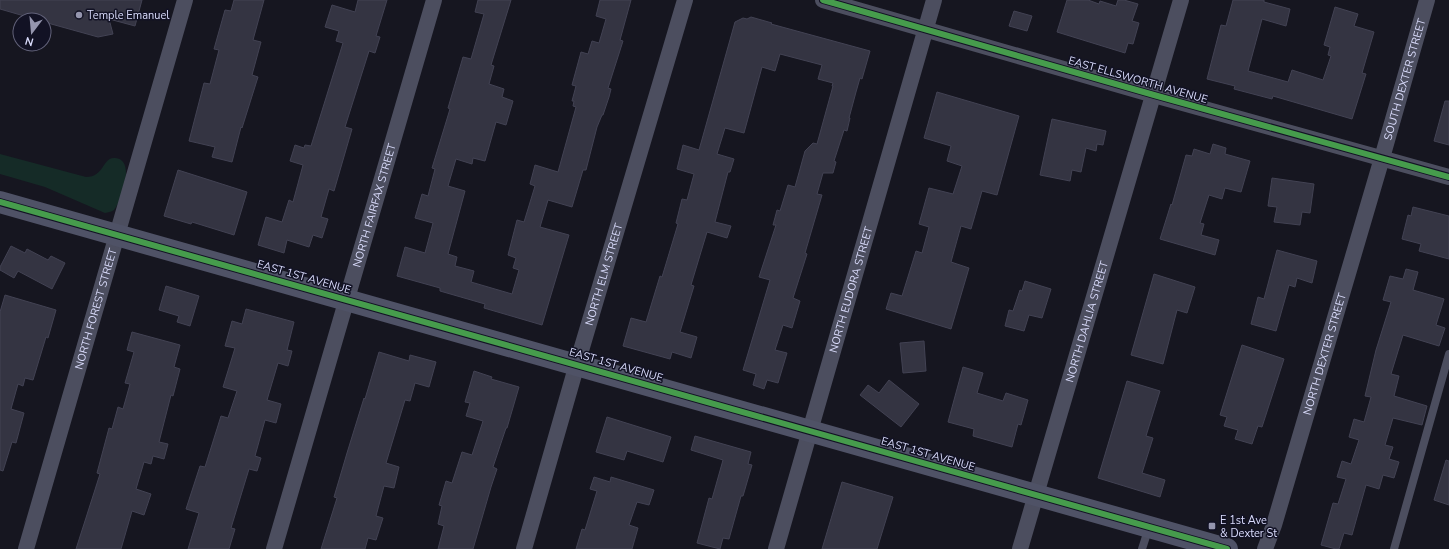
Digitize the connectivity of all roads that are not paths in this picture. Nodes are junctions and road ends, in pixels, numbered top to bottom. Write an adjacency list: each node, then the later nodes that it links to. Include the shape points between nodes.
1 (185, 0): 13 (street, NORTH FOREST STREET)
2 (434, 0): 14 (street, NORTH FAIRFAX STREET)
3 (685, 0): 16 (street, NORTH ELM STREET)
4 (823, 0): 8 (street, EAST ELLSWORTH AVENUE)
5 (934, 0): 8 (street, NORTH EUDORA STREET)
6 (1181, 0): 9 (street, NORTH DAHLIA STREET)
7 (1427, 0): 10 (street, SOUTH DEXTER STREET)
8 (925, 29): 9 (street, EAST ELLSWORTH AVENUE); 17 (street, NORTH EUDORA STREET)
9 (1154, 95): 10 (street, EAST ELLSWORTH AVENUE); 18 (street, NORTH DAHLIA STREET)
10 (1382, 158): 11 (street, EAST ELLSWORTH AVENUE); 27 (street, NORTH DEXTER STREET)
11 (1449, 177)
12 (0, 202): 13 (street, EAST 1ST AVENUE)
13 (117, 235): 14 (street, EAST 1ST AVENUE); 20 (street, NORTH FOREST STREET)
14 (346, 300): 16 (street, EAST 1ST AVENUE); 21 (street, NORTH FAIRFAX STREET)
15 (1449, 354): 28 (lane)
16 (577, 364): 17 (street, EAST 1ST AVENUE); 22 (street, NORTH ELM STREET)
17 (810, 430): 18 (street, EAST 1ST AVENUE); 23 (street, NORTH EUDORA STREET)
18 (1036, 495): 19 (street, EAST 1ST AVENUE); 24 (street, NORTH DAHLIA STREET)
19 (1149, 527): 25 (lane); 26 (street, EAST 1ST AVENUE)
20 (26, 549)
21 (274, 549)
22 (524, 549)
23 (776, 549)
24 (1020, 549)
25 (1142, 549)
26 (1227, 549)
27 (1265, 549)
28 (1394, 549)

